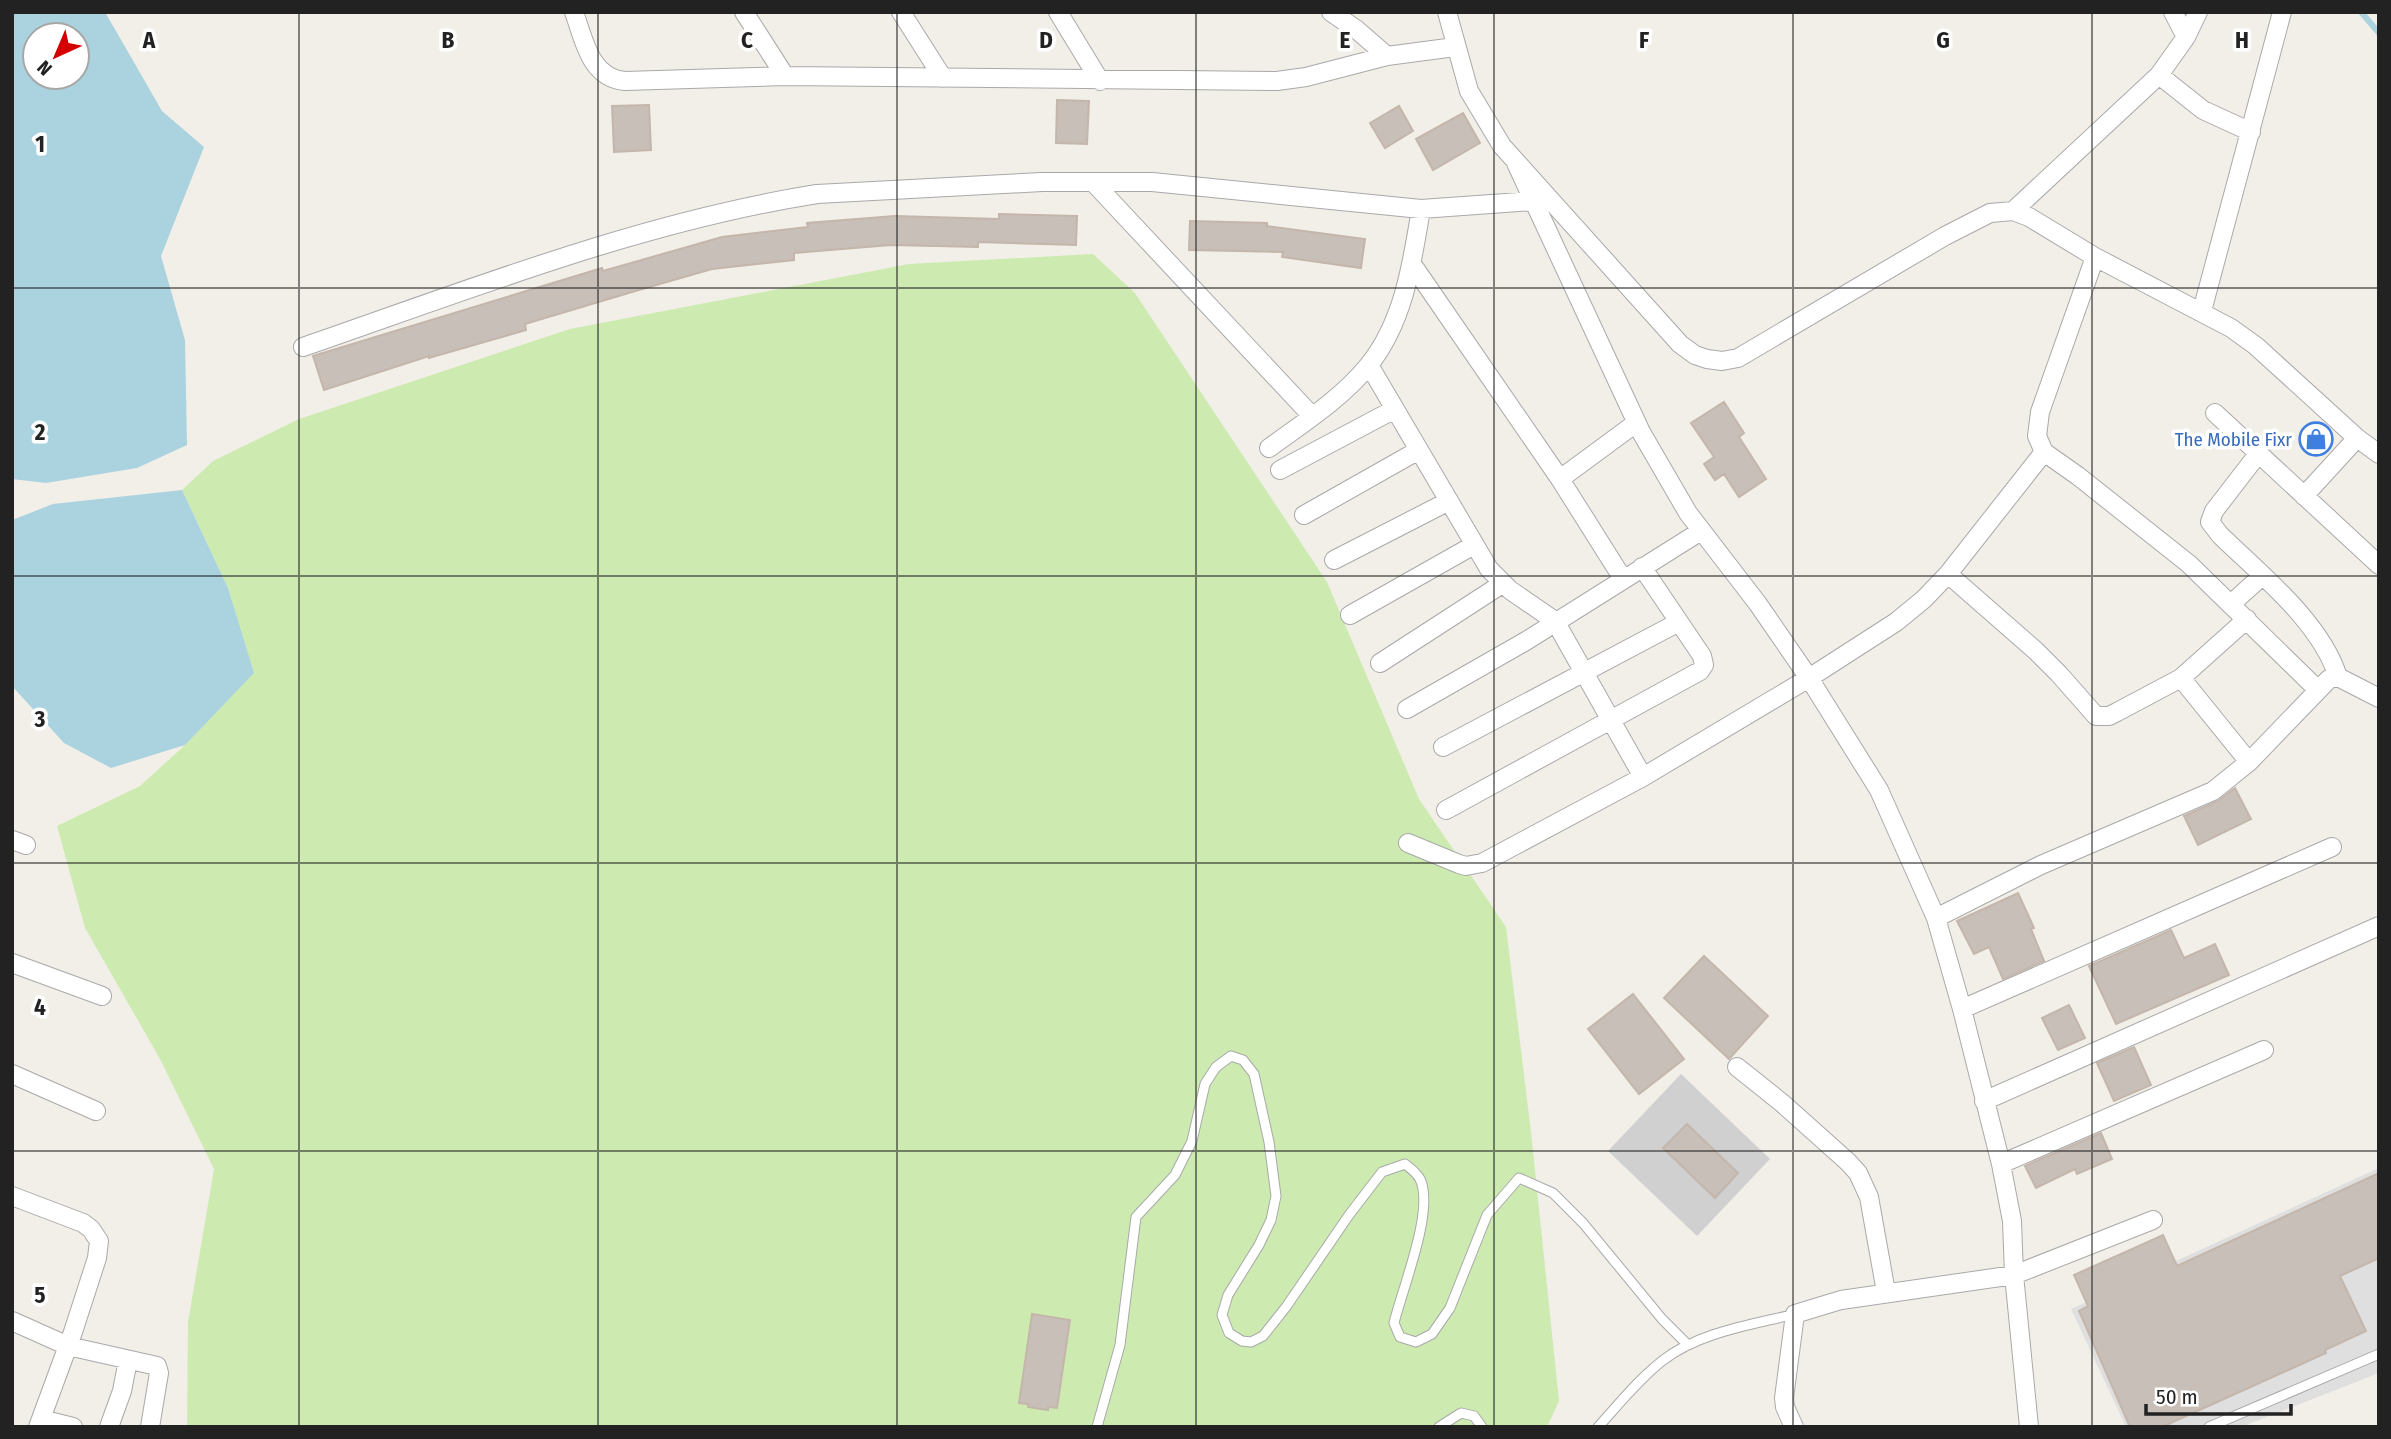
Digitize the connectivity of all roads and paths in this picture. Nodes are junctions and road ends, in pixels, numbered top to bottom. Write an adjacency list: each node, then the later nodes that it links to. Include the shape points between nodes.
1 (574, 12): 14 (street, via 592,59 611,79)
2 (744, 12): 14 (street)
3 (901, 12): 15 (street)
4 (1058, 12): 16 (street)
5 (1331, 12): 12 (street)
6 (1447, 12): 11 (street)
7 (2173, 12): 10 (street)
8 (2198, 12): 10 (street)
9 (2280, 13): 17 (street)
10 (2186, 37): 13 (street)
11 (1455, 47): 12 (street); 18 (street, via 1469,91)
12 (1387, 57): 16 (street, via 1277,81)
13 (2159, 75): 17 (street, via 2203,110); 22 (street)
14 (785, 76): 15 (street)
15 (943, 78): 16 (street)
16 (1100, 80)
17 (2251, 132): 25 (street)
18 (1516, 163): 20 (street); 22 (street, via 1674,338 1695,355 1722,361 1759,347 1945,236 1990,214)
19 (1093, 183): 21 (street, via 1152,182); 26 (street, via 852,191 781,200 652,231); 30 (street)
20 (1534, 201): 21 (street); 31 (street)
21 (1422, 209): 24 (street)
22 (2013, 211): 23 (street)
23 (2095, 257): 25 (street); 35 (street, via 2040,412 2037,436)
24 (1412, 264): 27 (street, via 1397,312); 39 (street)
25 (2202, 311): 32 (street, via 2256,346)
26 (303, 347)
27 (1369, 365): 28 (street); 30 (street)
28 (1395, 409): 34 (street); 38 (street)
29 (2215, 413): 36 (street)
30 (1312, 416): 33 (street)
31 (1636, 422): 39 (street); 43 (street)
32 (2357, 438): 37 (street); 40 (street)
33 (1269, 448)
34 (1419, 450): 41 (street); 42 (street)
35 (2044, 452): 48 (street); 52 (street, via 2167,545)
36 (2258, 454): 40 (street); 49 (street, via 2214,510 2210,522)
37 (2379, 454)
38 (1280, 470)
39 (1560, 479): 50 (street)
40 (2304, 496): 46 (street)
41 (1449, 501): 44 (street); 45 (street)
42 (1304, 515)
43 (1701, 531): 47 (street); 60 (street)
44 (1474, 545): 51 (street); 53 (street)
45 (1334, 560)
46 (2379, 565)
47 (1642, 567): 50 (street); 56 (street)
48 (1948, 574): 60 (street, via 1896,622); 61 (street, via 2044,659 2096,716 2118,712)
49 (2262, 576): 52 (street); 59 (street, via 2327,650)
50 (1623, 579): 55 (street)
51 (1502, 584): 55 (street); 57 (street)
52 (2231, 604): 54 (street)
53 (1350, 615)
54 (2247, 619): 61 (street); 62 (street)
55 (1555, 621): 58 (street); 64 (street)
56 (1679, 622): 58 (street); 65 (street, via 1702,656 1700,671)
57 (1380, 663)
58 (1584, 672): 65 (street); 66 (street)
59 (2338, 677): 62 (street); 63 (street)
60 (1809, 678): 68 (street); 72 (street, via 1879,790)
61 (2181, 678): 67 (street)
62 (2318, 690): 67 (street)
63 (2379, 698)
64 (1407, 709)
65 (1611, 720): 68 (street); 69 (street)
66 (1443, 747)
67 (2249, 762): 72 (street, via 2213,791 2041,865)
68 (1643, 776): 70 (street, via 1475,865 1459,864)
69 (1446, 810)
70 (1408, 842)
71 (2332, 847): 76 (street)
72 (1936, 918): 76 (street)
73 (2379, 926): 80 (street)
74 (12, 963): 75 (street)
75 (102, 996)
76 (1962, 1009): 80 (street)
77 (2264, 1049): 82 (street)
78 (1737, 1067): 86 (street, via 1858,1173 1869,1197)
79 (12, 1074): 81 (street)
80 (1984, 1101): 82 (street)
81 (96, 1111)
82 (2001, 1164): 85 (street, via 2012,1220)
83 (12, 1196): 90 (street, via 83,1223 99,1241)
84 (2153, 1220): 85 (street)
85 (2014, 1275): 86 (street); 102 (street)
86 (1885, 1292): 87 (street)
87 (1795, 1314): 89 (lane); 101 (street, via 1784,1398)
88 (12, 1321): 90 (street)
89 (1688, 1345): 97 (lane, via 1553,1193 1519,1178 1487,1214 1451,1308 1432,1334 1416,1342 1401,1337 1394,1323 1424,1215 1422,1182 1405,1164 1382,1172 1263,1336 1251,1342 1229,1333 1223,1315 1228,1295 1259,1245 1276,1196 1254,1074 1243,1060 1231,1056 1216,1067 1205,1084 1192,1142 1175,1175 1136,1217 1120,1345); 100 (lane, via 1644,1377)
90 (68, 1346): 92 (street); 93 (street)
91 (2379, 1354): 103 (lane)
92 (128, 1360): 95 (street); 96 (street, via 159,1369)
93 (40, 1423): 94 (street)
94 (73, 1427)
95 (109, 1427)
96 (150, 1427)
97 (1097, 1427)
98 (1439, 1427): 99 (lane, via 1461,1413 1474,1416)
99 (1482, 1427)
100 (1598, 1427)
101 (1794, 1427)
102 (2029, 1427)
103 (2209, 1427)

